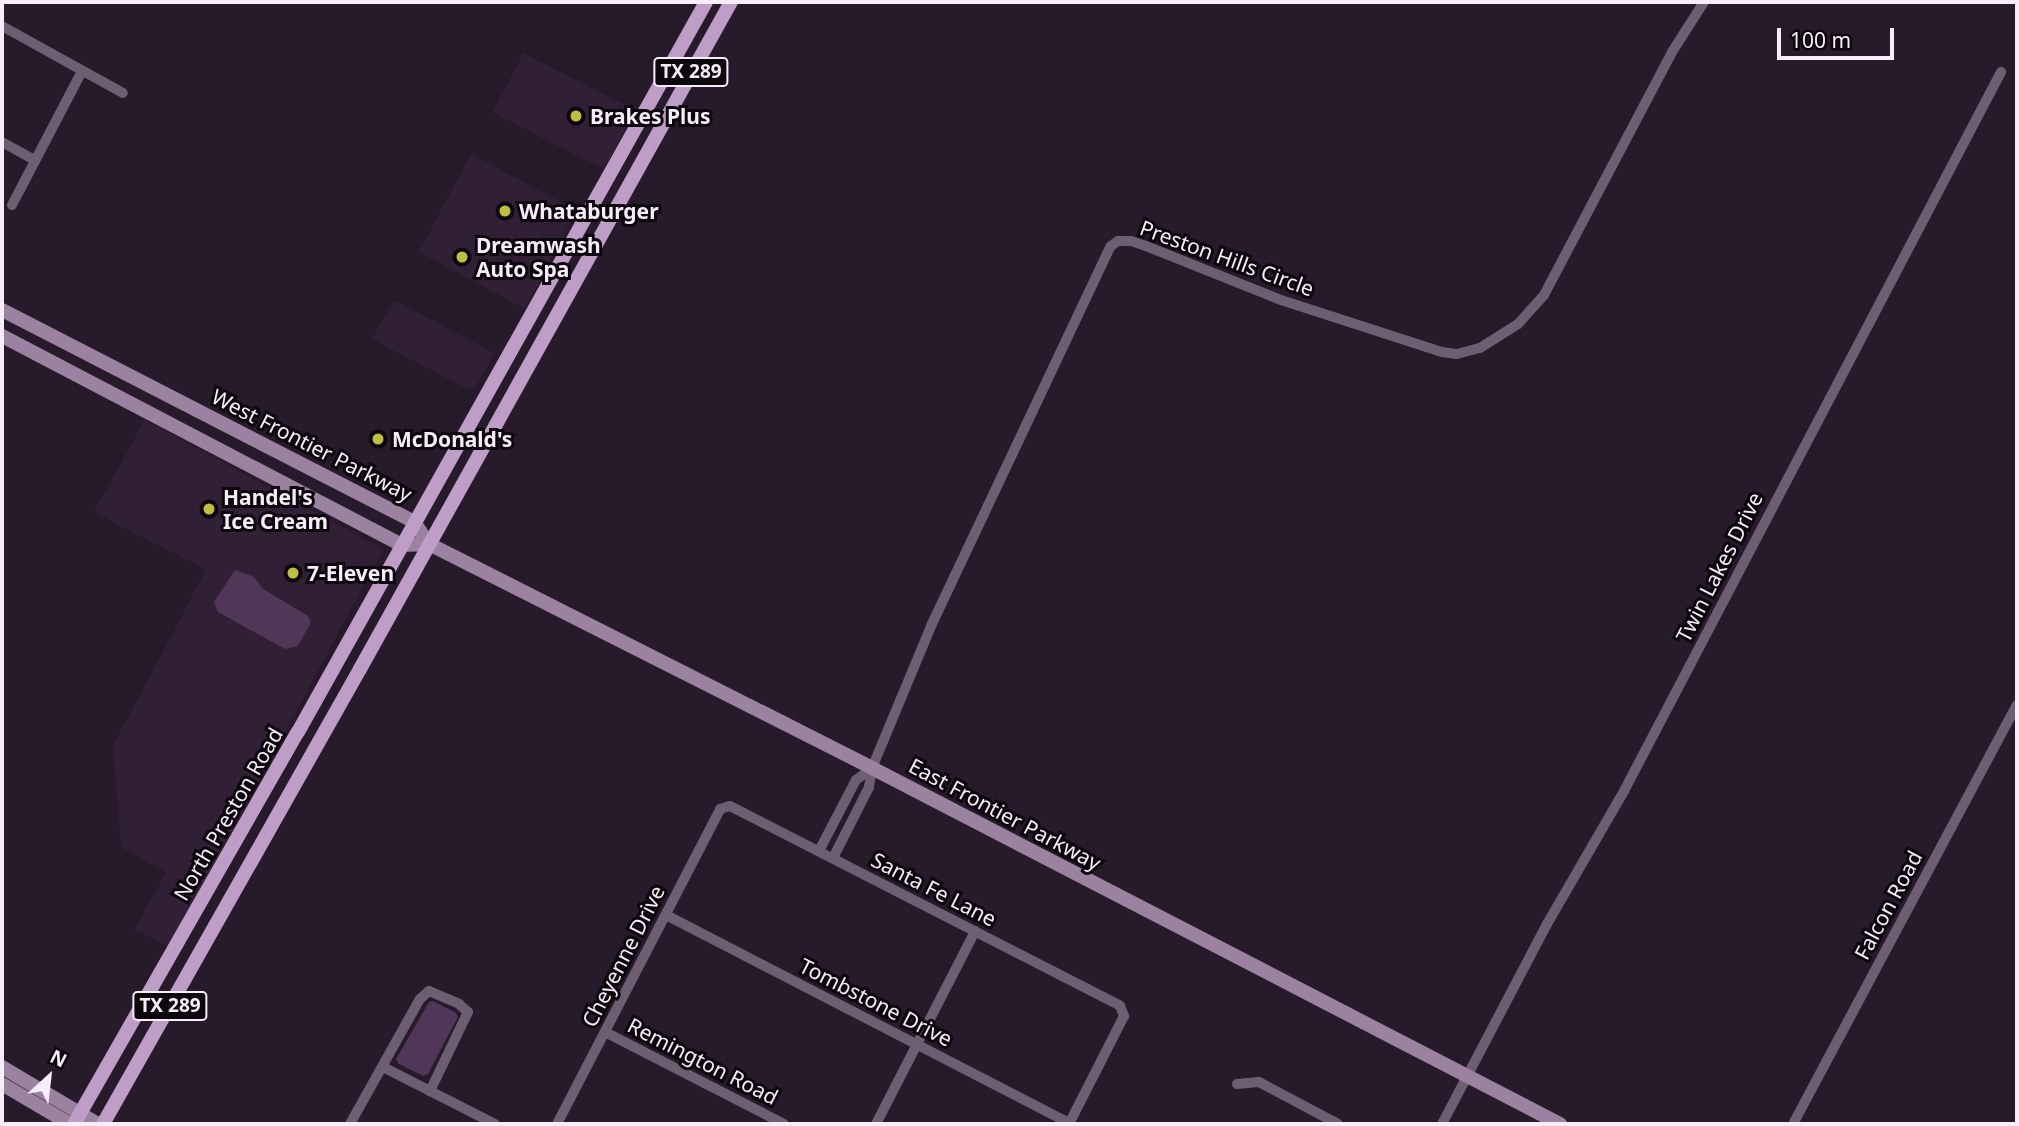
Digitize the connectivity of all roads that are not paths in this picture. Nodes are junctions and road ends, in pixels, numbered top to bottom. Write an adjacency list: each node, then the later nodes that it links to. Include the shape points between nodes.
1 (706, 2): 13 (main road, TX 289)
2 (731, 2): 14 (main road, TX 289)
3 (1704, 2): 17 (street, Preston Hills Circle, via 1677,43 1544,295 1518,324 1480,348 1457,354 1442,352 1281,300 1131,241 1111,246 931,626)
4 (2, 26): 5 (street)
5 (82, 71): 7 (street); 9 (street)
6 (2001, 72): 29 (street, Twin Lakes Drive, via 1624,791 1547,924)
7 (123, 93)
8 (2, 142): 9 (street)
9 (35, 160): 10 (street)
10 (12, 205)
11 (2, 310): 13 (street, West Frontier Parkway)
12 (2, 336): 15 (street)
13 (414, 522): 14 (street, West Frontier Parkway); 15 (main road, North Preston Road / TX 289)
14 (429, 544): 15 (street); 17 (street, East Frontier Parkway); 20 (main road, North Preston Road / TX 289)
15 (401, 545): 18 (main road, North Preston Road / TX 289)
16 (2017, 705): 44 (street, Falcon Road)
17 (872, 768): 21 (street, via 856,780); 22 (street, via 869,787); 29 (street, East Frontier Parkway)
18 (259, 802): 20 (main road); 33 (main road, North Preston Road / TX 289)
19 (725, 806): 21 (street, Santa Fe Lane); 23 (street, Cheyenne Drive)
20 (279, 813): 35 (main road, North Preston Road / TX 289)
21 (819, 851): 22 (street, Santa Fe Lane)
22 (833, 858): 24 (street, Santa Fe Lane)
23 (666, 915): 25 (street, Cheyenne Drive); 26 (street, Tombstone Drive)
24 (975, 931): 26 (street); 40 (street, Santa Fe Lane, via 1124,1010)
25 (605, 1032): 34 (street, Remington Road); 38 (street, Cheyenne Drive)
26 (917, 1044): 39 (street); 40 (street, Tombstone Drive)
27 (383, 1067): 32 (street); 32 (street, via 420,999 429,991 439,993 468,1012); 36 (street)
28 (2, 1068): 33 (street)
29 (1468, 1077): 42 (street, Twin Lakes Drive); 43 (street, East Frontier Parkway)
30 (2, 1084): 33 (street)
31 (1237, 1084): 41 (street, via 1259,1082)
32 (430, 1091): 37 (street)
33 (75, 1121): 35 (street)
34 (779, 1123)
35 (101, 1124)
36 (350, 1124)
37 (495, 1124)
38 (557, 1124)
39 (876, 1124)
40 (1069, 1124)
41 (1338, 1124)
42 (1442, 1124)
43 (1560, 1124)
44 (1793, 1124)

